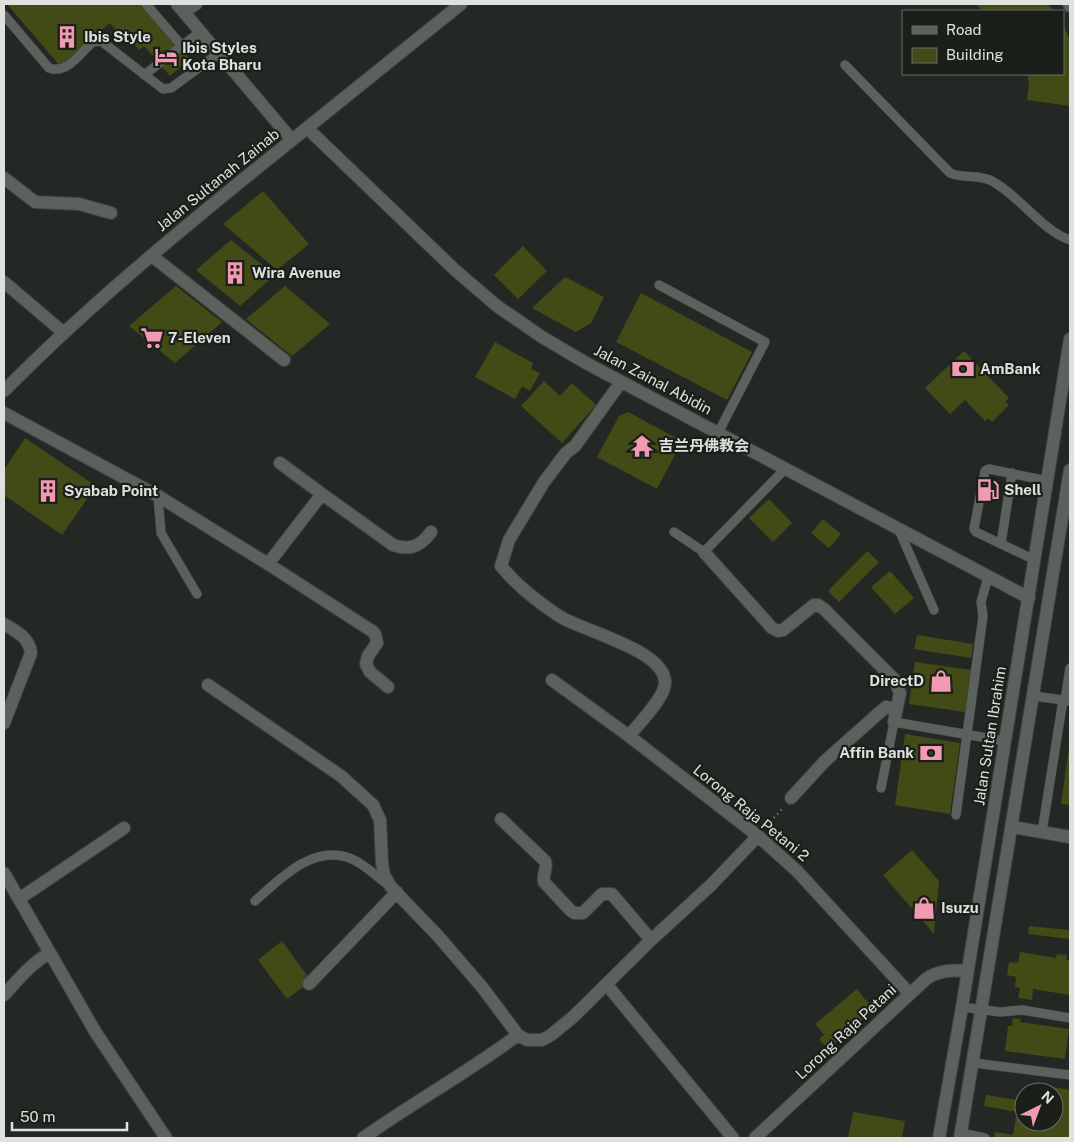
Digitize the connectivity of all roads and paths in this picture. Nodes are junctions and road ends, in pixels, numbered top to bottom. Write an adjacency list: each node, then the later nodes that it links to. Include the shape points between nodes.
1 (146, 4): 7 (lane)
2 (196, 4): 4 (street)
3 (460, 4): 11 (street, Jalan Sultanah Zainab)
4 (180, 8): 6 (street)
5 (4, 15): 10 (lane, via 49,68 57,70 73,62 97,41)
6 (200, 32): 7 (lane); 8 (street)
7 (182, 46): 10 (lane)
8 (218, 53): 10 (lane, via 172,88 158,87); 12 (street)
9 (845, 65): 15 (lane, via 950,173 990,180)
10 (144, 75)
11 (307, 128): 12 (street, Jalan Sultanah Zainab); 22 (street, Jalan Zainal Abidin, via 497,306 542,337)
12 (292, 140): 16 (street, Jalan Sultanah Zainab)
13 (4, 178): 14 (street, via 35,202 79,204)
14 (111, 213)
15 (1070, 240)
16 (152, 256): 19 (street, Jalan Sultanah Zainab); 21 (street)
17 (4, 282): 19 (street)
18 (659, 285): 25 (lane, via 765,342)
19 (64, 333): 23 (street, Jalan Sultanah Zainab)
20 (1070, 339): 30 (street, Jalan Sultan Ibrahim)
21 (284, 360)
22 (622, 382): 25 (street, Jalan Zainal Abidin); 54 (street, via 544,482 509,540 501,566 514,582 561,617 627,645 650,658 661,670 665,682 661,696)
23 (4, 391)
24 (4, 413): 32 (street)
25 (718, 433): 27 (street, Jalan Zainal Abidin)
26 (280, 463): 31 (street)
27 (785, 469): 33 (street, Jalan Zainal Abidin); 37 (lane)
28 (1070, 470): 49 (street)
29 (1012, 473): 30 (lane); 36 (lane); 36 (lane, via 985,471 974,529)
30 (1048, 481): 38 (street, Jalan Sultan Ibrahim)
31 (322, 494): 34 (street, via 393,545 411,548); 39 (street)
32 (158, 496): 39 (street); 41 (lane, via 160,533)
33 (899, 530): 40 (street, Jalan Zainal Abidin); 43 (lane)
34 (432, 532)
35 (674, 532): 37 (lane)
36 (1001, 544): 38 (lane)
37 (704, 552): 51 (street, via 778,631 814,605 824,609 894,679 900,693)
38 (1035, 560): 42 (street, Jalan Sultan Ibrahim)
39 (268, 564): 48 (street, via 375,634 377,643 366,664 370,672)
40 (988, 576): 42 (street, Jalan Zainal Abidin); 53 (lane, via 982,602)
41 (197, 594)
42 (1028, 598): 55 (street, Jalan Sultan Ibrahim)
43 (934, 610)
44 (4, 624): 52 (street, via 27,640 31,653)
45 (1070, 668): 50 (lane)
46 (552, 680): 54 (street, Lorong Raja Petani 2)
47 (208, 685): 66 (street, via 341,776 373,804 380,820 384,875)
48 (388, 687)
49 (1034, 696): 50 (lane); 60 (street)
50 (1066, 701): 62 (lane)
51 (895, 716): 53 (lane); 56 (lane); 57 (street, via 886,708 880,712 825,761)
52 (4, 723)
53 (968, 735): 55 (lane); 58 (lane)
54 (629, 736): 63 (street, Lorong Raja Petani 2)
55 (1005, 741): 71 (street, Jalan Sultan Ibrahim)
56 (881, 788)
57 (791, 798): 63 (path)
58 (956, 815)
59 (501, 819): 69 (street, via 542,857 546,865 544,882 570,910 583,913 602,894 612,894)
60 (1012, 826): 62 (street); 77 (street)
61 (124, 828): 67 (street)
62 (1042, 832): 64 (street)
63 (758, 836): 69 (street); 74 (street, Lorong Raja Petani 2, via 797,870)
64 (1070, 837)
65 (4, 872): 67 (street)
66 (394, 889): 68 (lane, via 353,859 333,854 313,858 292,870); 72 (street); 79 (street, via 476,980)
67 (19, 899): 70 (street)
68 (255, 901)
69 (651, 940): 73 (street)
70 (50, 953): 75 (street, via 30,967); 83 (street, via 96,1033)
71 (968, 971): 74 (street, Lorong Raja Petani, via 934,974); 76 (street, Jalan Sultan Ibrahim)
72 (309, 984)
73 (607, 985): 79 (street, via 551,1035 535,1041); 85 (street)
74 (910, 994): 86 (street, Lorong Raja Petani)
75 (4, 996)
76 (962, 1007): 77 (lane); 87 (street, Jalan Sultan Ibrahim)
77 (983, 1010): 78 (lane, via 1022,1010); 80 (street)
78 (1070, 1018)
79 (518, 1035): 84 (street)
80 (974, 1063): 81 (lane); 82 (street)
81 (1070, 1075)
82 (961, 1136): 88 (lane)
83 (166, 1138)
84 (363, 1138)
85 (733, 1138)
86 (755, 1138)
87 (939, 1138)
88 (985, 1138)

